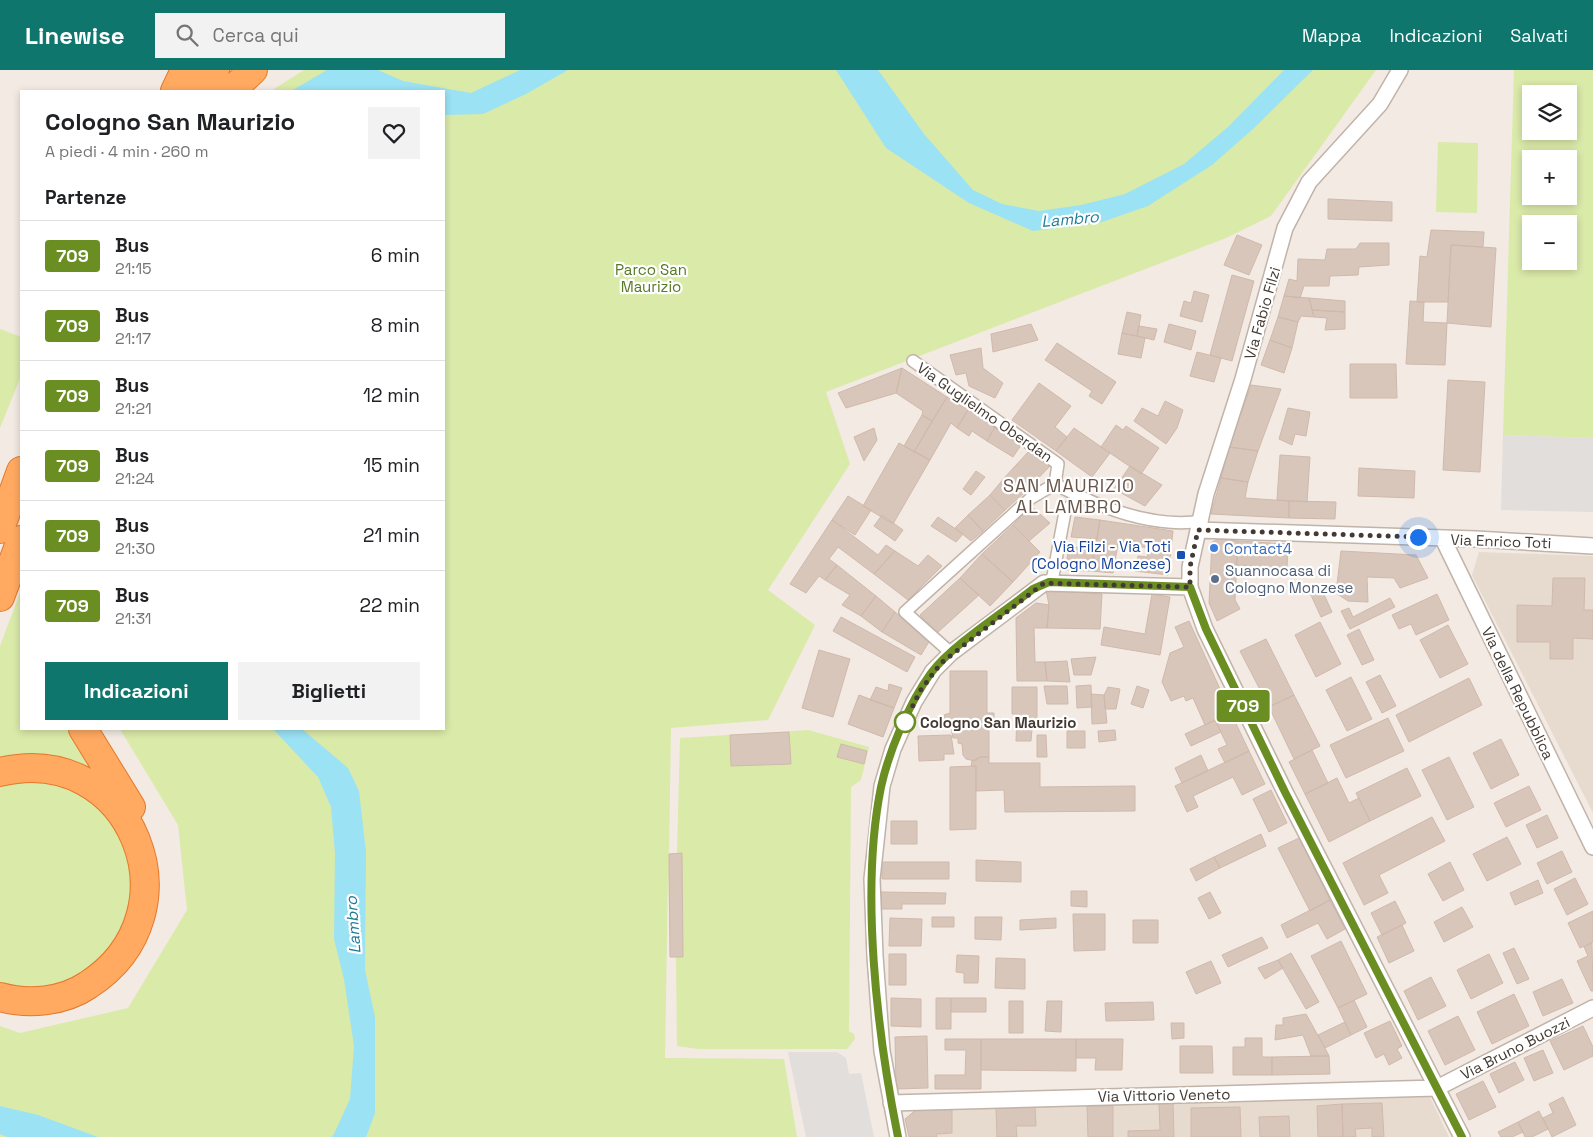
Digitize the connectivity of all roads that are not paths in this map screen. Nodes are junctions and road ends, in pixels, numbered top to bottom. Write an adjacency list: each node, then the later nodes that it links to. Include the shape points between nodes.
1 (185, 70): 5 (highway)
2 (215, 70): 6 (highway)
3 (253, 70): 7 (highway)
4 (1400, 70): 12 (street, Via Fabio Filzi, via 1380,104 1309,182 1286,228 1206,494)
5 (175, 90)
6 (202, 90)
7 (232, 90)
8 (913, 361): 10 (street, Via Guglielmo Oberdan, via 1058,464)
9 (20, 474): 13 (highway)
10 (1055, 484): 11 (street); 20 (street, via 1031,498 905,612)
11 (1079, 496): 12 (street, via 1150,519); 17 (street, via 1065,512 1053,576)
12 (1200, 525): 14 (street, Via Enrico Toti); 18 (street, Via Fabio Filzi, via 1190,567)
13 (0, 528)
14 (1443, 539): 16 (street, Via Enrico Toti); 23 (street, Via della Repubblica)
15 (20, 543): 19 (highway)
16 (1593, 546)
17 (1056, 582): 18 (street); 20 (street, via 1033,589)
18 (1190, 587): 27 (street, via 1206,629 1285,792)
19 (0, 596)
20 (951, 653): 28 (street, via 925,682 914,702 889,761 876,828 872,879 875,956 882,1051)
21 (84, 730): 25 (highway, via 140,822 153,853 156,887 151,921 136,953 101,990 65,1007 22,1011)
22 (0, 772): 24 (highway, via 44,768 66,773 102,792 116,807 136,839 142,855 146,887 142,918 136,933 115,963 99,978 63,997 22,1001)
23 (1593, 847)
24 (0, 997)
25 (0, 1008)
26 (1593, 1008): 27 (street, Via Bruno Buozzi)
27 (1437, 1088): 28 (street, Via Vittorio Veneto); 30 (street)
28 (891, 1103): 29 (street)
29 (898, 1137)
30 (1462, 1137)

